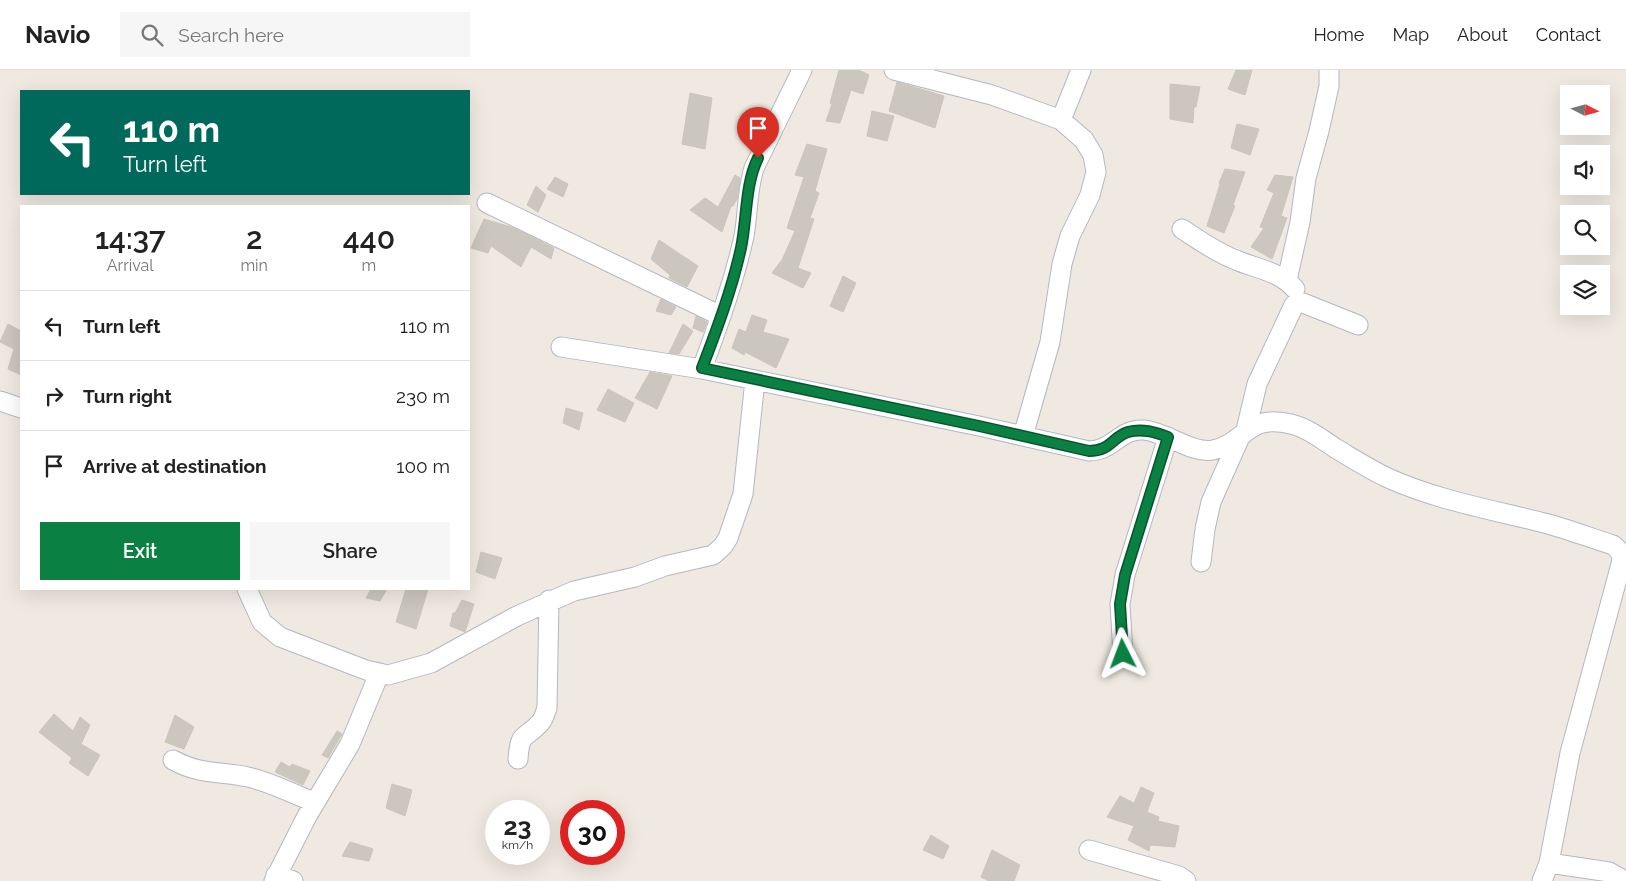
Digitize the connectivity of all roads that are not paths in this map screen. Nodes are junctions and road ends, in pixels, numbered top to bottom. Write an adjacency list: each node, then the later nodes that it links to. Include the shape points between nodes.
1 (802, 70): 10 (street, via 750,179 741,250)
2 (894, 70): 5 (street, via 992,95)
3 (1081, 70): 5 (street)
4 (1329, 70): 8 (street, via 1329,86 1306,178)
5 (1060, 120): 18 (street, via 1084,140 1093,155 1096,172 1062,264 1050,342)
6 (487, 203): 10 (street)
7 (1182, 229): 8 (street, via 1235,260)
8 (1287, 280): 9 (street, via 1300,295)
9 (1302, 303): 11 (street); 17 (street, via 1294,305 1276,340 1257,384)
10 (722, 316): 13 (street)
11 (1358, 324)
12 (561, 347): 13 (street)
13 (702, 368): 14 (street)
14 (755, 380): 18 (street); 22 (street, via 743,494 728,538 718,551)
15 (0, 401): 16 (street)
16 (20, 408)
17 (1243, 433): 19 (street, via 1224,447 1210,451); 20 (street, via 1211,502); 29 (street, via 1261,422 1292,424 1387,477 1440,498 1550,524 1613,545 1620,552 1620,568 1570,753)
18 (1023, 436): 19 (street, via 1089,451 1099,451 1127,432 1142,430)
19 (1168, 437): 23 (street, via 1125,575 1120,604)
20 (1201, 562)
21 (247, 590): 24 (street, via 262,622 280,637)
22 (550, 600): 24 (street, via 431,663 396,674); 25 (street, via 547,708 542,722 521,741)
23 (1123, 654)
24 (378, 674): 27 (street, via 350,744)
25 (518, 759)
26 (173, 760): 27 (street, via 205,772 250,777)
27 (314, 802): 30 (street)
28 (1089, 850): 31 (street, via 1179,876)
29 (1549, 863): 32 (street); 33 (street, via 1608,872)
30 (281, 879)
31 (1186, 881)
32 (1542, 881)
33 (1625, 881)

